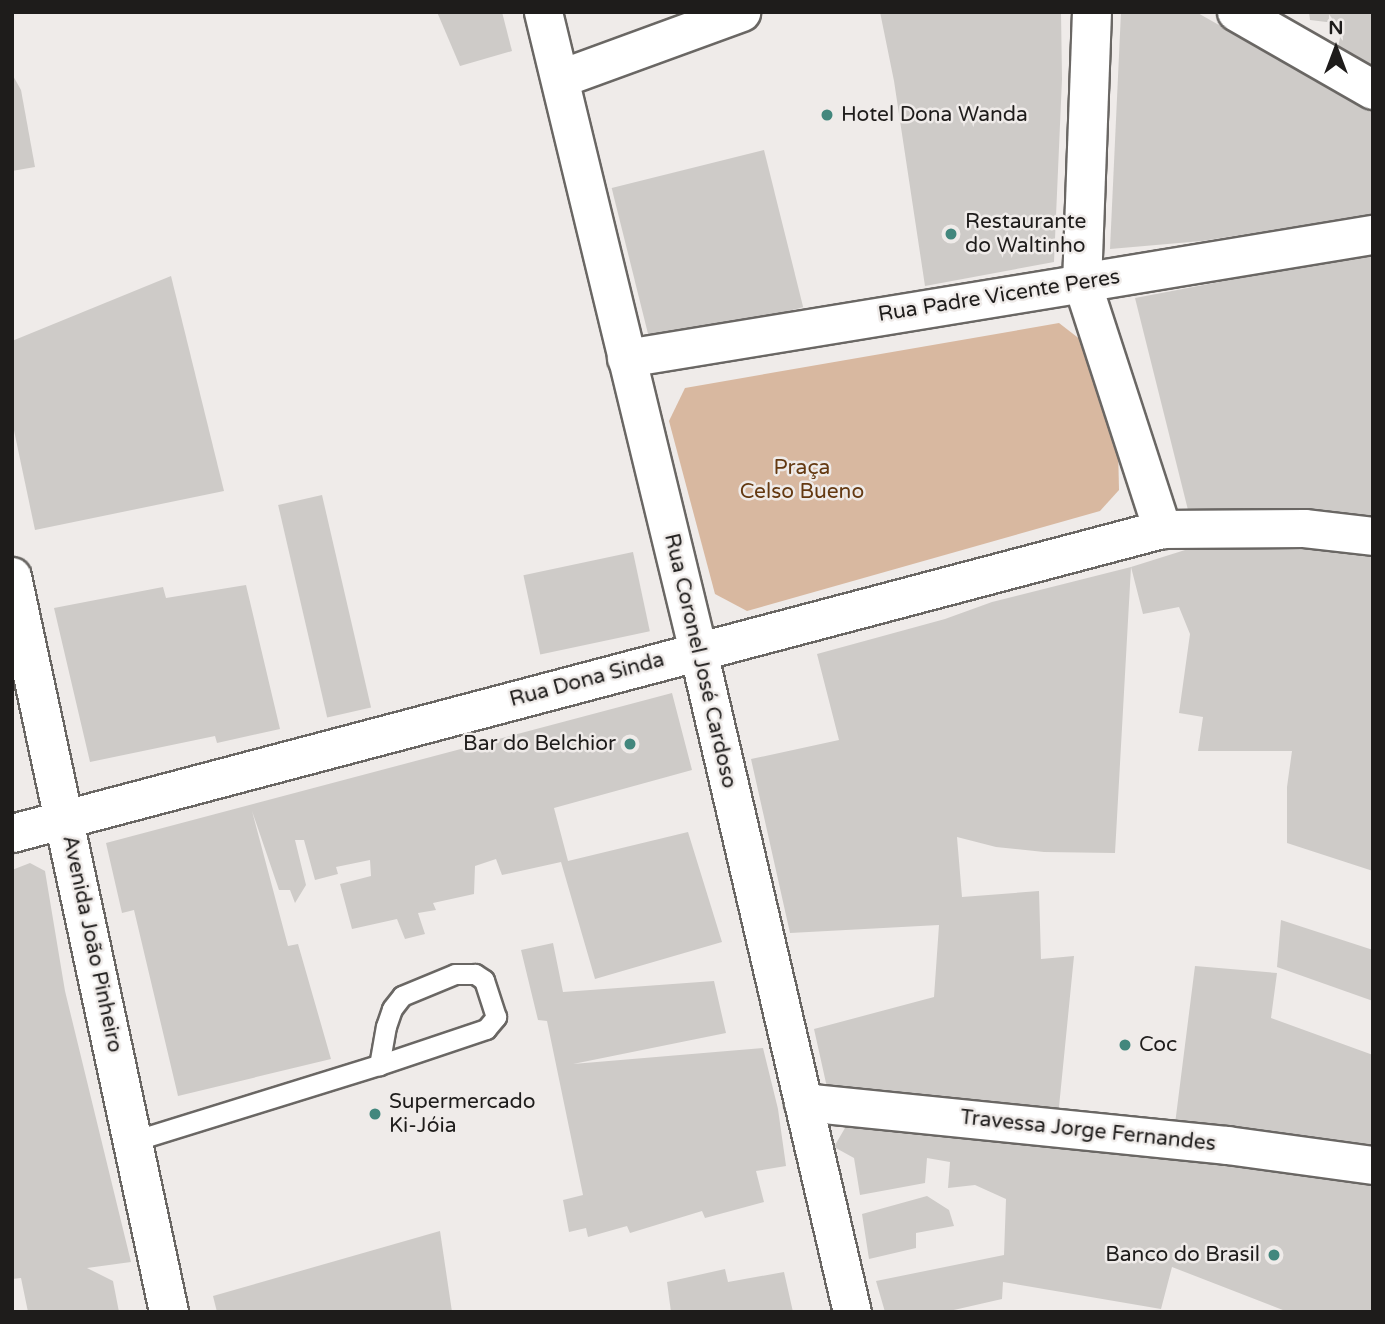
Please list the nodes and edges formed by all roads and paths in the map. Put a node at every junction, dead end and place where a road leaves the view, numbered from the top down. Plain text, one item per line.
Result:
1 (543, 12) edge
2 (741, 12) edge
3 (1093, 12) edge
4 (1237, 12) edge
5 (561, 78) junction
6 (1373, 90) edge
7 (1373, 235) edge
8 (1082, 283) junction
9 (626, 358) junction
10 (1162, 529) junction
11 (1373, 536) edge
12 (12, 577) edge
13 (698, 651) junction
14 (65, 817) junction
15 (12, 833) edge
16 (379, 1065) junction
17 (803, 1101) junction
18 (133, 1141) junction
19 (1373, 1166) edge
20 (169, 1312) edge
21 (852, 1312) edge

1 - 5 street, Rua Coronel José Cardoso
2 - 5 street
3 - 8 street
4 - 6 street
5 - 9 street, Rua Coronel José Cardoso
7 - 8 street, Rua Padre Vicente Peres
8 - 9 street, Rua Padre Vicente Peres
8 - 10 street
9 - 13 street, Rua Coronel José Cardoso
10 - 11 street, Rua Dona Sinda
10 - 13 street, Rua Dona Sinda
12 - 14 street, Avenida João Pinheiro
13 - 14 street, Rua Dona Sinda
13 - 17 street, Rua Coronel José Cardoso
14 - 15 street, Rua Dona Sinda
14 - 18 street, Avenida João Pinheiro
16 - 16 lane
16 - 18 lane
17 - 19 street, Travessa Jorge Fernandes
17 - 21 street, Rua Coronel José Cardoso
18 - 20 street, Avenida João Pinheiro

